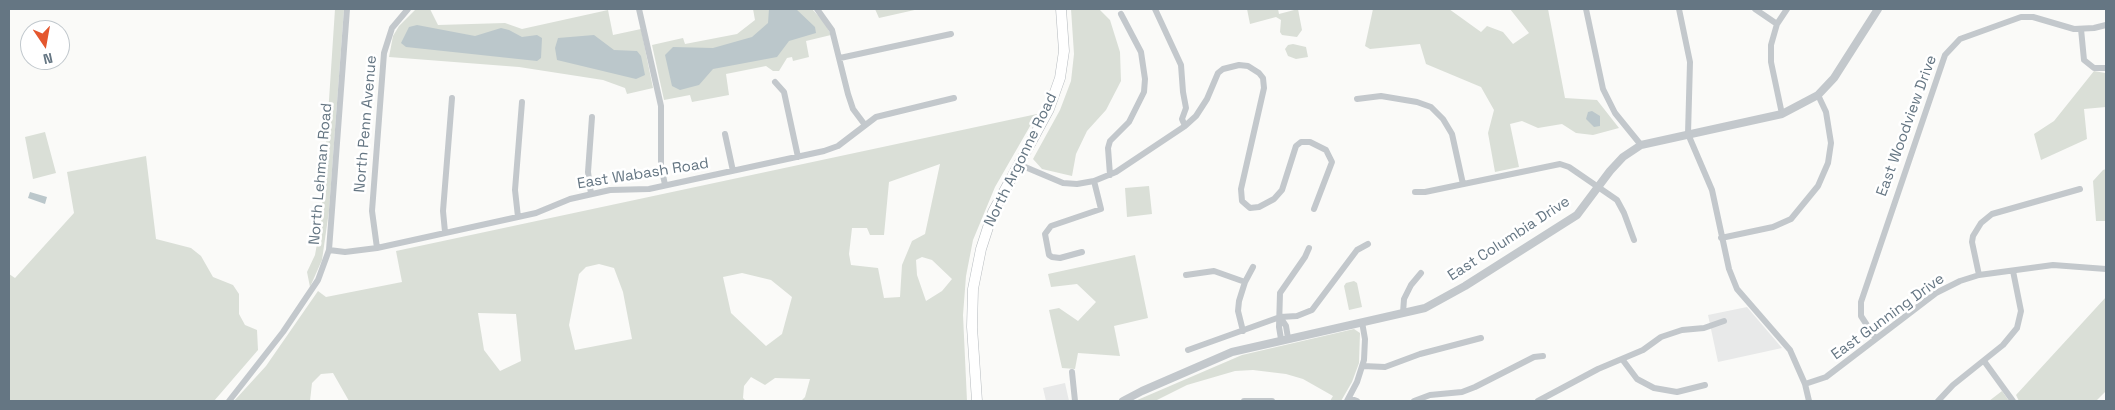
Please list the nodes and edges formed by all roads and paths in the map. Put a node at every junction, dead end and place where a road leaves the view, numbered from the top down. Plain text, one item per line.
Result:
1 (347, 9) edge
2 (407, 9) edge
3 (639, 9) edge
4 (817, 9) edge
5 (1061, 9) edge
6 (1156, 9) edge
7 (1586, 9) edge
8 (1679, 9) edge
9 (1755, 9) edge
10 (1787, 9) edge
11 (1878, 9) edge
12 (1121, 14) dead end
13 (1777, 24) junction
14 (2106, 25) edge
15 (2081, 29) junction
16 (952, 34) dead end
17 (840, 58) junction
18 (2106, 68) edge
19 (775, 82) dead end
20 (1818, 95) junction
21 (452, 98) dead end
22 (954, 98) dead end
23 (1357, 99) dead end
24 (522, 102) dead end
25 (1782, 114) junction
26 (592, 117) dead end
27 (865, 125) junction
28 (1185, 126) junction
29 (725, 134) dead end
30 (1688, 134) junction
31 (1641, 145) junction
32 (798, 157) junction
33 (1018, 164) junction
34 (733, 171) junction
35 (1110, 175) junction
36 (1094, 181) junction
37 (1463, 184) junction
38 (665, 185) junction
39 (1598, 187) junction
40 (2080, 189) dead end
41 (1415, 192) dead end
42 (591, 194) junction
43 (1314, 209) dead end
44 (518, 217) junction
45 (445, 232) junction
46 (1721, 238) junction
47 (1634, 240) dead end
48 (1368, 244) dead end
49 (377, 248) junction
50 (1308, 248) dead end
51 (329, 250) junction
52 (1082, 252) dead end
53 (1254, 267) dead end
54 (2105, 269) edge
55 (2012, 271) junction
56 (1420, 273) dead end
57 (1186, 275) dead end
58 (1978, 276) junction
59 (2106, 276) edge
60 (1245, 282) junction
61 (1402, 313) junction
62 (1280, 317) junction
63 (1724, 321) dead end
64 (1362, 322) junction
65 (1243, 331) junction
66 (1481, 338) dead end
67 (1285, 339) junction
68 (1876, 339) junction
69 (1188, 350) dead end
70 (1543, 356) dead end
71 (1622, 359) junction
72 (1984, 361) junction
73 (1363, 366) junction
74 (1072, 372) dead end
75 (1805, 384) junction
76 (1705, 385) dead end
77 (1348, 399) edge
78 (229, 401) edge
79 (977, 401) edge
80 (1075, 401) edge
81 (1123, 401) edge
82 (1244, 401) edge
83 (1272, 401) edge
84 (1357, 401) edge
85 (1414, 401) edge
86 (1538, 401) edge
87 (1809, 401) edge
88 (1938, 401) edge
89 (2013, 401) edge

1 - 51 street, North Lehman Road
2 - 49 street, North Penn Avenue
3 - 38 street
4 - 17 street
5 - 33 main road, North Argonne Road
6 - 28 street
7 - 31 street
8 - 30 street
9 - 13 street
10 - 13 street
11 - 20 street, East Columbia Drive
12 - 35 street
13 - 25 street
14 - 15 street, East Woodview Drive
15 - 18 street
15 - 68 street, East Woodview Drive
16 - 17 street
17 - 27 street
19 - 32 street
20 - 25 street, East Columbia Drive
20 - 46 street
21 - 45 street
22 - 27 street, East Wabash Road
23 - 37 street
24 - 44 street
25 - 30 street, East Columbia Drive
26 - 42 street
27 - 32 street, East Wabash Road
28 - 35 street
28 - 43 street
29 - 34 street
30 - 31 street, East Columbia Drive
30 - 46 street
31 - 39 street, East Columbia Drive
32 - 34 street, East Wabash Road
33 - 36 street
33 - 79 main road, North Argonne Road
34 - 38 street, East Wabash Road
35 - 36 street
36 - 52 street
37 - 39 street
37 - 41 street
38 - 42 street, East Wabash Road
39 - 47 street
39 - 61 street, East Columbia Drive
40 - 58 street
42 - 44 street, East Wabash Road
44 - 45 street, East Wabash Road
45 - 49 street, East Wabash Road
46 - 75 street
48 - 62 street
49 - 51 street, East Wabash Road
50 - 62 street
51 - 78 street, North Lehman Road
53 - 60 street
54 - 55 street, East Gunning Drive
54 - 59 street
55 - 58 street, East Gunning Drive
55 - 72 street
56 - 61 street
57 - 60 street
58 - 68 street, East Gunning Drive
60 - 65 street
61 - 64 street, East Columbia Drive
62 - 65 street
62 - 67 street
63 - 71 street
64 - 67 street, East Columbia Drive
64 - 73 street
65 - 69 street
66 - 73 street
67 - 81 street, East Columbia Drive
68 - 75 street, East Gunning Drive
70 - 85 street
71 - 76 street
71 - 86 street
72 - 88 street
72 - 89 street
73 - 77 street
74 - 80 street
75 - 87 street
77 - 84 street
82 - 83 street

